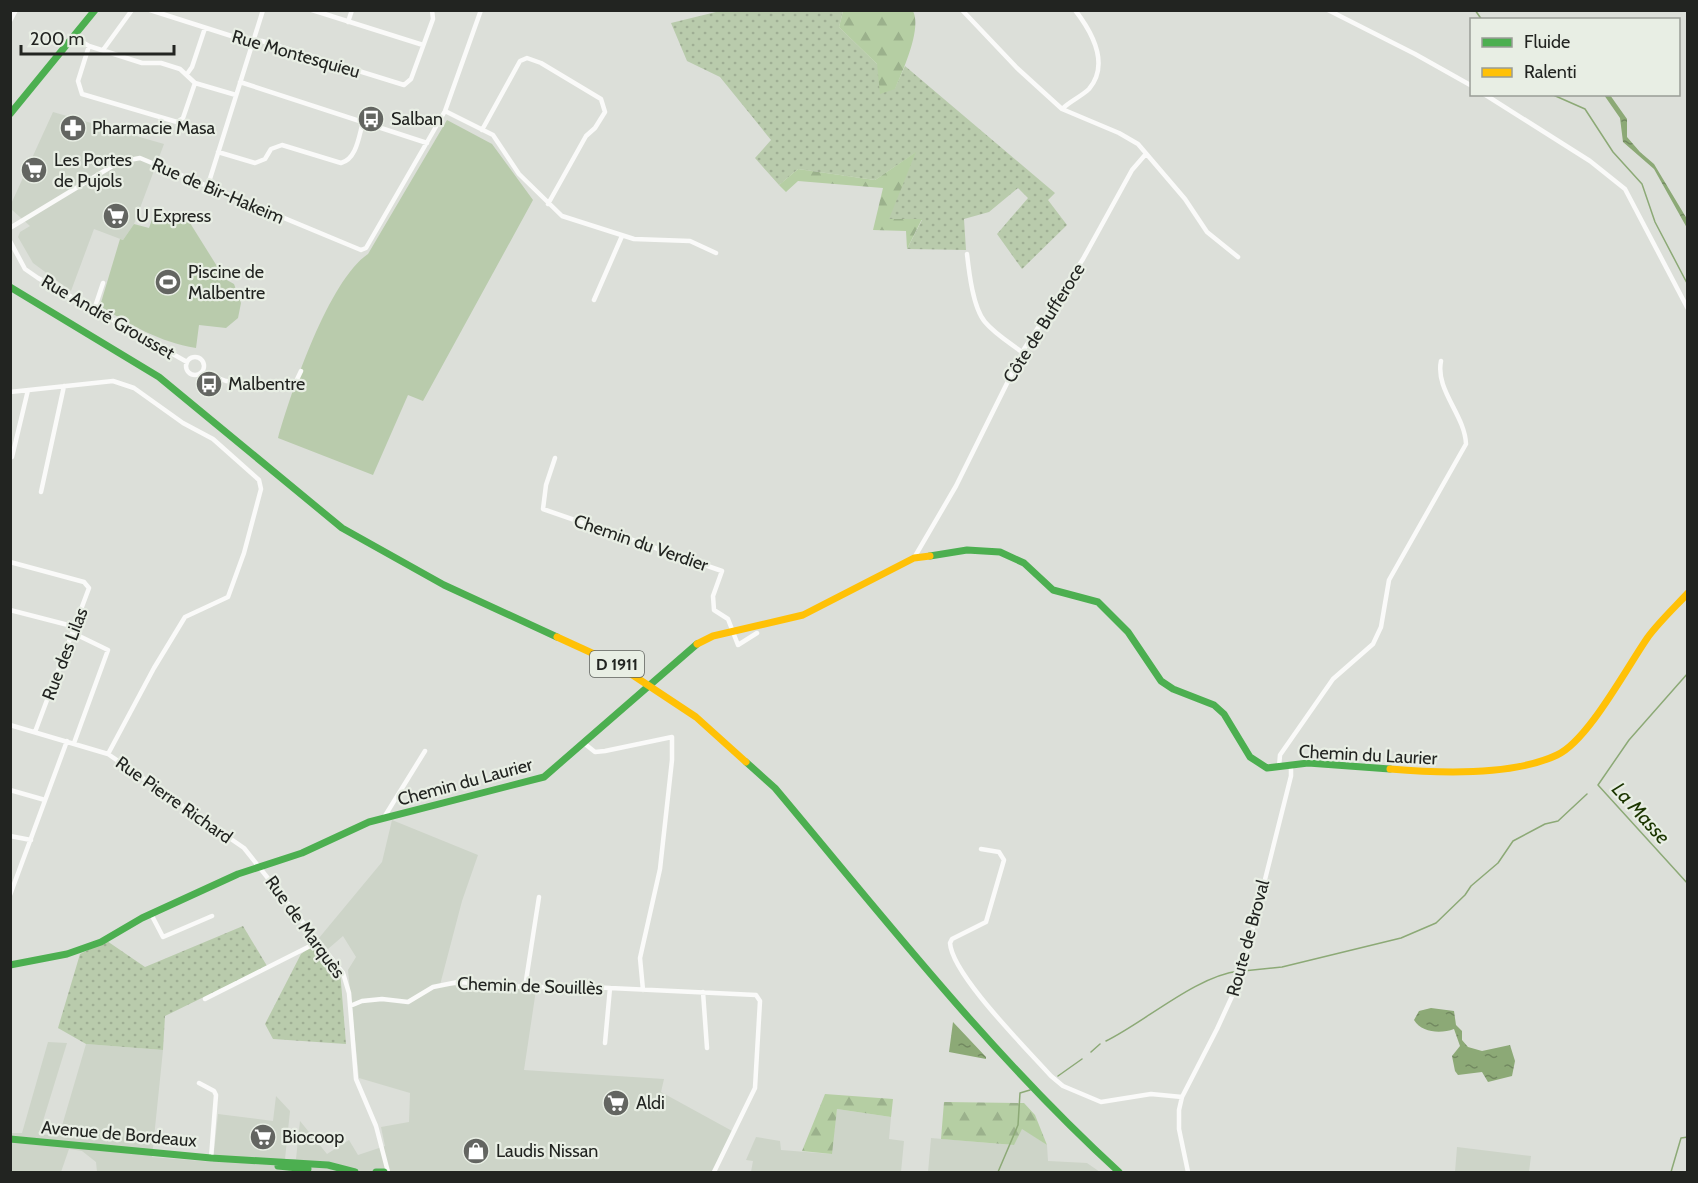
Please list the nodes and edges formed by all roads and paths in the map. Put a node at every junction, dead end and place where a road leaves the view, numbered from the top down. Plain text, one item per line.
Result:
1 (16, 10) edge
2 (132, 10) edge
3 (150, 10) edge
4 (263, 10) edge
5 (312, 10) edge
6 (352, 10) edge
7 (432, 10) edge
8 (481, 10) edge
9 (962, 10) edge
10 (1075, 10) edge
11 (1328, 10) edge
12 (95, 11) edge
13 (10, 21) edge
14 (348, 22) junction
15 (205, 28) junction
16 (74, 37) junction
17 (254, 40) junction
18 (423, 45) junction
19 (89, 46) junction
20 (103, 50) junction
21 (187, 74) junction
22 (240, 82) junction
23 (195, 83) junction
24 (1470, 85) edge
25 (236, 95) junction
26 (1487, 96) edge
27 (1062, 109) junction
28 (445, 111) junction
29 (10, 114) edge
30 (363, 122) junction
31 (482, 130) junction
32 (426, 143) junction
33 (218, 152) junction
34 (1145, 155) junction
35 (208, 185) junction
36 (548, 204) junction
37 (10, 228) edge
38 (622, 236) junction
39 (10, 241) edge
40 (716, 253) dead end
41 (967, 254) dead end
42 (1238, 257) dead end
43 (103, 282) dead end
44 (10, 287) edge
45 (594, 300) dead end
46 (1688, 309) edge
47 (94, 310) junction
48 (1022, 352) junction
49 (1442, 361) dead end
50 (187, 363) junction
51 (301, 371) dead end
52 (202, 372) junction
53 (64, 387) junction
54 (28, 390) junction
55 (10, 392) edge
56 (12, 457) edge
57 (555, 458) dead end
58 (41, 492) dead end
59 (914, 558) junction
60 (10, 562) edge
61 (1688, 593) edge
62 (10, 610) edge
63 (75, 627) junction
64 (732, 631) junction
65 (73, 633) junction
66 (757, 633) dead end
67 (10, 724) edge
68 (35, 732) junction
69 (67, 741) junction
70 (74, 743) junction
71 (585, 744) junction
72 (425, 751) dead end
73 (108, 754) junction
74 (1291, 766) junction
75 (1279, 767) junction
76 (10, 790) edge
77 (45, 800) junction
78 (383, 819) junction
79 (10, 836) edge
80 (30, 840) junction
81 (981, 849) dead end
82 (261, 868) junction
83 (13, 883) edge
84 (10, 895) edge
85 (539, 897) dead end
86 (151, 914) junction
87 (212, 916) dead end
88 (318, 942) junction
89 (10, 965) edge
90 (525, 987) junction
91 (610, 988) junction
92 (643, 990) junction
93 (703, 992) junction
94 (205, 999) dead end
95 (350, 1006) junction
96 (606, 1042) dead end
97 (707, 1048) dead end
98 (199, 1083) dead end
99 (1182, 1097) junction
100 (10, 1139) edge
101 (211, 1158) junction
102 (225, 1159) junction
103 (384, 1161) junction
104 (310, 1164) junction
105 (281, 1167) junction
106 (377, 1172) edge
107 (342, 1173) edge
108 (355, 1173) edge
109 (386, 1173) edge
110 (714, 1173) edge
111 (1119, 1173) edge
112 (1188, 1173) edge

1 - 13 street
2 - 20 street
3 - 15 street, Rue Montesquieu
4 - 17 street
5 - 14 street
6 - 14 street
7 - 18 street
8 - 28 street
9 - 27 street
10 - 27 street
11 - 24 street
12 - 16 main road
14 - 18 street
15 - 17 street, Rue Montesquieu
15 - 21 street
16 - 19 street
16 - 29 main road
17 - 18 street, Rue Montesquieu
17 - 22 street
19 - 20 street
19 - 23 street
20 - 21 street
21 - 23 street
22 - 25 street
22 - 30 street
23 - 25 street
25 - 33 street
26 - 46 street
27 - 34 street
28 - 31 street
28 - 32 street
30 - 32 street
30 - 33 street
31 - 36 street
31 - 36 street
32 - 35 street, Rue de Bir-Hakeim
33 - 35 street
34 - 42 street
34 - 48 street, Côte de Bufferoce
35 - 37 street, Rue de Bir-Hakeim
36 - 38 street
38 - 40 street
38 - 45 street
39 - 47 street, Rue André Grousset
41 - 48 street
43 - 47 street
44 - 111 main road, D 1911
47 - 50 street, Rue André Grousset
48 - 59 street, Côte de Bufferoce
49 - 75 street
50 - 52 street
50 - 52 street
51 - 52 street
53 - 54 street
53 - 58 street
53 - 73 street
54 - 55 street
54 - 56 street
57 - 64 street, Chemin du Verdier
59 - 64 main road, Chemin du Laurier
59 - 75 main road, Chemin du Laurier
60 - 63 street, Rue des Lilas
61 - 74 main road, Chemin du Laurier
62 - 63 street
63 - 65 street, Rue des Lilas
64 - 66 street
64 - 71 main road, Chemin du Laurier
65 - 68 street, Rue des Lilas
65 - 70 street
67 - 68 street, Rue Pierre Richard
68 - 69 street, Rue Pierre Richard
69 - 70 street, Rue Pierre Richard
69 - 77 street
70 - 73 street, Rue Pierre Richard
71 - 78 main road, Chemin du Laurier
71 - 92 street
72 - 78 street
73 - 82 street, Rue Pierre Richard
74 - 75 main road, Chemin du Laurier
74 - 99 street, Route de Broval
76 - 77 street
77 - 80 street
78 - 82 main road, Chemin du Laurier
79 - 80 street
80 - 83 street
81 - 99 street
82 - 86 main road, Chemin du Laurier
82 - 88 street, Rue de Marquès
83 - 84 street
85 - 90 street
86 - 87 street
86 - 89 main road, Chemin du Laurier
88 - 94 street
88 - 95 street, Rue de Marquès
90 - 91 street, Chemin de Souillès
90 - 95 street, Chemin de Souillès
91 - 92 street, Chemin de Souillès
91 - 96 street
92 - 93 street, Chemin de Souillès
93 - 97 street
93 - 110 street, Chemin de Souillès
95 - 103 street, Rue de Marquès
98 - 101 street
99 - 112 street, Route de Broval
100 - 101 main road, Avenue de Bordeaux
101 - 102 main road, Avenue de Bordeaux
102 - 104 main road, Avenue de Bordeaux
102 - 105 main road, Avenue de Bordeaux
103 - 106 street
103 - 109 street, Rue de Marquès
104 - 105 main road
104 - 108 main road, Avenue de Bordeaux
105 - 107 main road, Avenue de Bordeaux
106 - 109 main road

